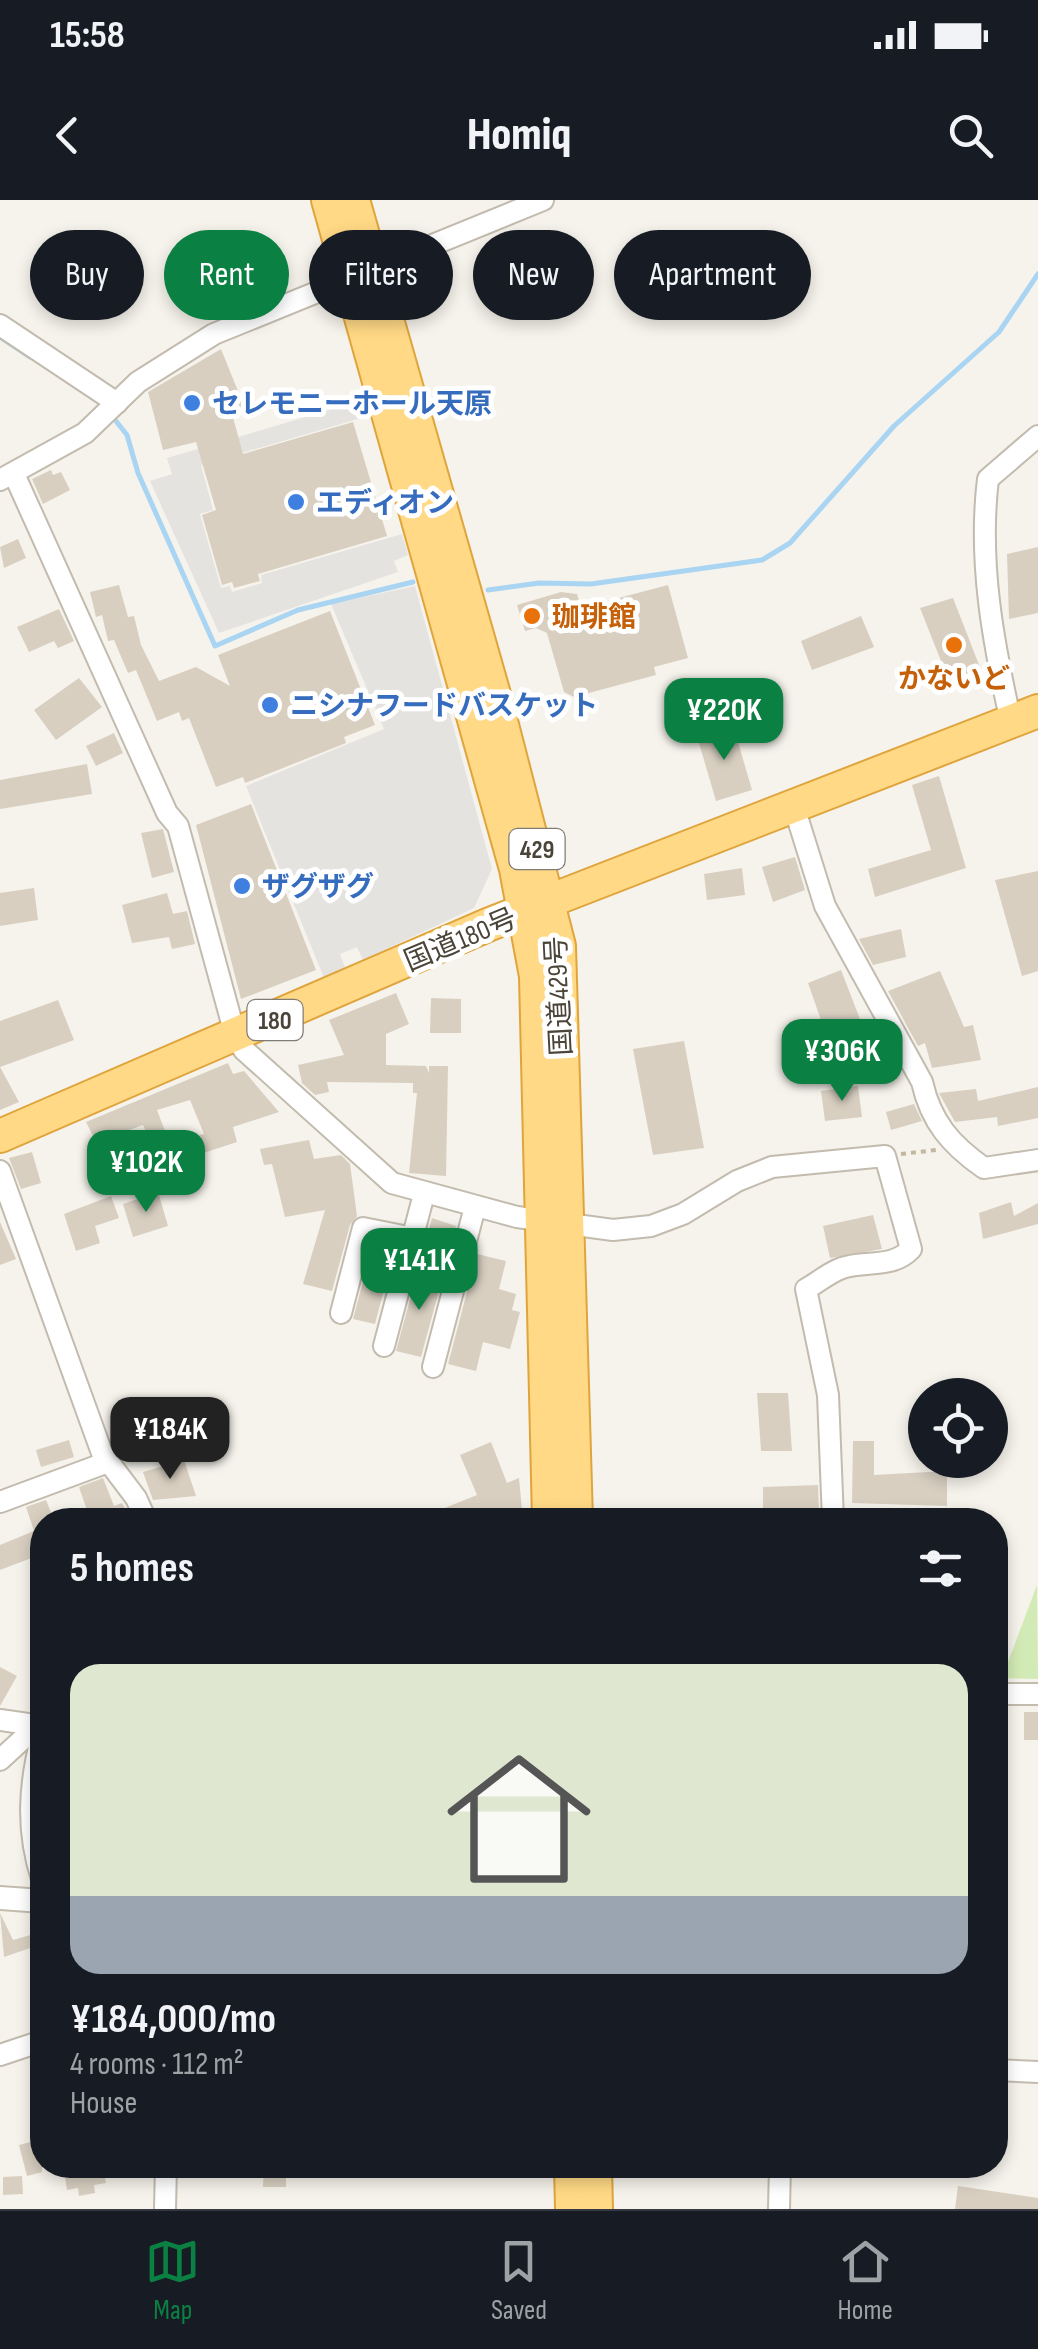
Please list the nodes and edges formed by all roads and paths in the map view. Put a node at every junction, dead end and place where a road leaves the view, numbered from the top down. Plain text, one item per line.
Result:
1 (328, 200) edge
2 (354, 200) edge
3 (544, 200) edge
4 (342, 230) edge
5 (357, 230) edge
6 (453, 236) edge
7 (309, 298) edge
8 (375, 320) edge
9 (0, 325) edge
10 (111, 408) junction
11 (1038, 436) edge
12 (7, 477) edge
13 (1024, 717) edge
14 (794, 807) junction
15 (536, 907) junction
16 (236, 1038) junction
17 (0, 1136) edge
18 (956, 1148) junction
19 (885, 1156) junction
20 (1038, 1160) edge
21 (0, 1170) edge
22 (424, 1194) junction
23 (475, 1208) junction
24 (553, 1223) junction
25 (413, 1238) junction
26 (341, 1312) dead end
27 (384, 1346) dead end
28 (433, 1367) dead end
29 (108, 1462) junction
30 (0, 1502) edge
31 (141, 1508) edge
32 (549, 1508) edge
33 (575, 1508) edge
34 (833, 1508) edge
35 (1008, 1694) edge
36 (1038, 1694) edge
37 (0, 1720) edge
38 (30, 1727) edge
39 (30, 1737) edge
40 (0, 1760) edge
41 (0, 1898) edge
42 (30, 1900) edge
43 (30, 2045) edge
44 (0, 2056) edge
45 (1008, 2071) edge
46 (1038, 2072) edge
47 (164, 2178) edge
48 (571, 2178) edge
49 (595, 2178) edge
50 (779, 2178) edge
51 (160, 2208) edge
52 (572, 2209) edge
53 (596, 2209) edge
54 (778, 2209) edge

1 - 4 highway, 国道429号 / 429
2 - 5 highway, 国道429号 / 429
3 - 6 street
7 - 10 street
8 - 15 highway, 国道429号 / 429
9 - 10 street
10 - 12 street
11 - 13 street
12 - 16 street
13 - 14 highway, 国道180号 / 180
14 - 15 highway, 国道180号 / 180
14 - 18 street
15 - 16 highway, 国道180号 / 180
15 - 24 highway, 国道429号 / 429
16 - 17 highway, 国道180号 / 180
16 - 22 street
18 - 19 path
18 - 20 street
19 - 24 street
19 - 34 street
21 - 29 street
22 - 23 street
22 - 25 street
23 - 24 street
23 - 28 street
24 - 32 highway, 国道429号 / 429
24 - 33 highway, 国道429号 / 429
25 - 26 street
25 - 27 street
29 - 30 street
29 - 31 street
35 - 36 street
37 - 38 street
39 - 40 street
41 - 42 street
43 - 44 street
45 - 46 street
47 - 51 street
48 - 52 highway
49 - 53 highway
50 - 54 street

